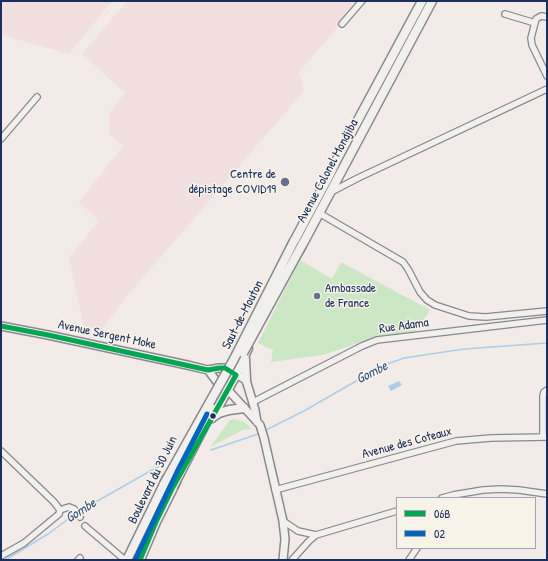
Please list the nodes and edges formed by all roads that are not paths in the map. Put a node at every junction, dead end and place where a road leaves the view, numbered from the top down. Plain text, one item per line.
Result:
1 (362, 1) edge
2 (422, 1) edge
3 (432, 1) edge
4 (506, 14) dead end
5 (547, 18) edge
6 (535, 23) junction
7 (342, 24) dead end
8 (547, 76) edge
9 (547, 89) edge
10 (37, 97) dead end
11 (1, 139) edge
12 (323, 188) junction
13 (330, 192) junction
14 (319, 213) junction
15 (298, 243) junction
16 (547, 311) edge
17 (547, 320) edge
18 (1, 326) edge
19 (245, 354) junction
20 (231, 357) junction
21 (242, 362) junction
22 (225, 368) junction
23 (208, 370) junction
24 (236, 375) junction
25 (246, 380) junction
26 (217, 382) junction
27 (228, 390) junction
28 (547, 390) edge
29 (210, 394) junction
30 (222, 401) junction
31 (253, 402) junction
32 (244, 408) junction
33 (212, 418) junction
34 (258, 424) junction
35 (545, 437) edge
36 (2, 453) edge
37 (164, 484) junction
38 (173, 487) junction
39 (275, 490) junction
40 (547, 494) edge
41 (452, 496) edge
42 (60, 510) junction
43 (396, 511) edge
44 (80, 517) dead end
45 (283, 521) junction
46 (85, 526) dead end
47 (316, 535) junction
48 (416, 549) edge
49 (1, 556) edge
50 (126, 560) edge
51 (140, 560) edge
52 (283, 560) edge
53 (292, 560) edge
54 (410, 560) edge

1 - 7 street
2 - 12 main road, Avenue Colonel Mondjiba
3 - 13 main road, Avenue Colonel Mondjiba
4 - 6 street
5 - 6 street
6 - 8 street
9 - 13 street
10 - 11 street
12 - 13 main road
12 - 15 main road, Avenue Colonel Mondjiba
13 - 14 main road, Avenue Colonel Mondjiba
14 - 15 main road, Avenue Colonel Mondjiba
14 - 16 street
15 - 19 main road, Avenue Colonel Mondjiba
15 - 20 main road, Avenue Colonel Mondjiba
15 - 37 main road, Saut-de-Mouton, bridge
15 - 38 main road, Saut-de-Mouton, bridge
17 - 31 street, Rue Adama
18 - 23 main road, Avenue Sergent Moke
19 - 21 main road, Avenue Colonel Mondjiba
19 - 25 main road
20 - 21 main road
20 - 22 main road, Avenue Colonel Mondjiba
21 - 24 main road, Avenue Colonel Mondjiba
22 - 23 main road
22 - 24 main road
22 - 26 main road, Boulevard du 30 Juin
23 - 26 main road
24 - 25 main road
24 - 27 main road, Avenue Colonel Mondjiba
25 - 31 main road
26 - 27 main road
26 - 29 main road, Boulevard du 30 Juin
27 - 30 main road, Boulevard du 30 Juin
27 - 32 main road
28 - 35 street
29 - 30 main road
29 - 37 main road, Boulevard du 30 Juin
30 - 33 main road, Boulevard du 30 Juin
31 - 34 main road
32 - 33 main road
32 - 34 main road
33 - 38 main road, Boulevard du 30 Juin
34 - 39 main road
35 - 39 street, Avenue des Coteaux
36 - 42 street
37 - 50 main road, Boulevard du 30 Juin
38 - 51 main road, Boulevard du 30 Juin
39 - 45 main road
40 - 41 street
42 - 44 street
42 - 49 street
43 - 47 street
45 - 47 street
45 - 52 main road
46 - 50 street
47 - 53 street
48 - 54 street

